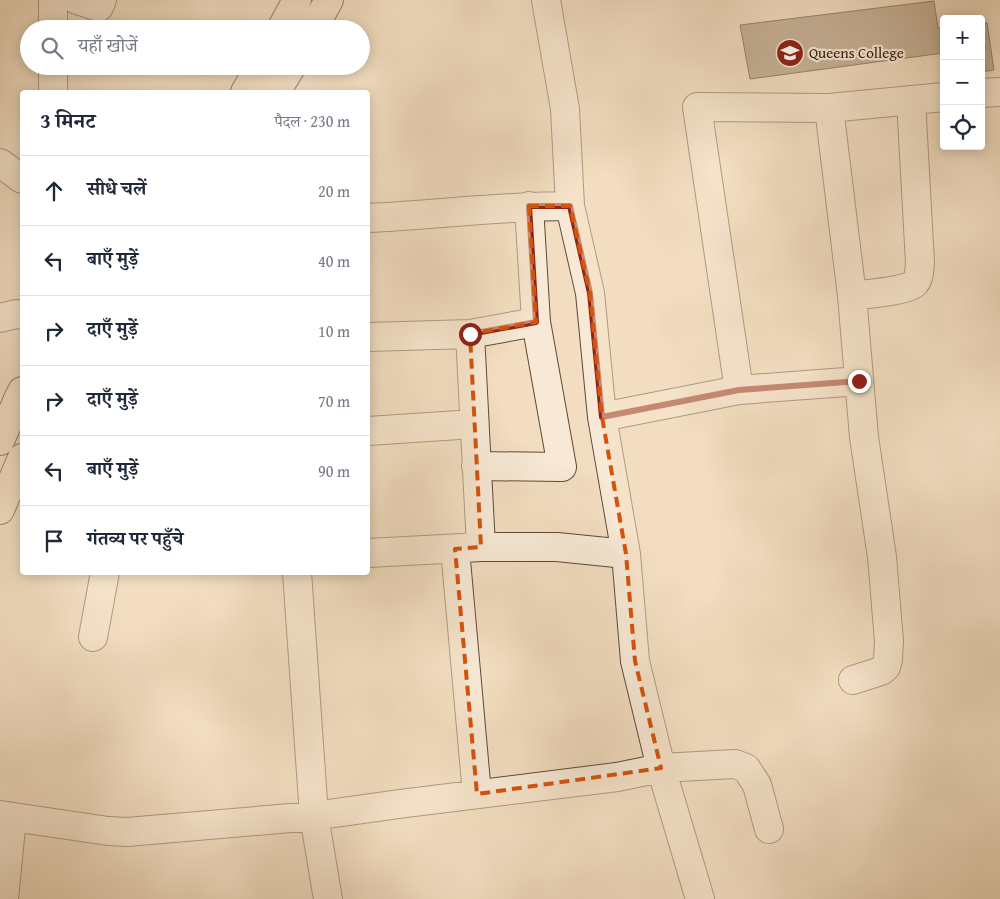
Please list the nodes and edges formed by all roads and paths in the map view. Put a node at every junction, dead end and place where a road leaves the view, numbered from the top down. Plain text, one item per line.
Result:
1 (53, 0) edge
2 (77, 0) edge
3 (102, 0) edge
4 (297, 0) edge
5 (329, 0) edge
6 (546, 0) edge
7 (53, 20) edge
8 (286, 20) edge
9 (318, 20) edge
10 (53, 75) edge
11 (255, 75) edge
12 (286, 75) edge
13 (54, 90) edge
14 (246, 90) edge
15 (277, 90) edge
16 (1000, 92) edge
17 (985, 94) edge
18 (940, 97) edge
19 (911, 100) junction
20 (829, 108) junction
21 (0, 164) edge
22 (20, 178) edge
23 (529, 206) junction
24 (570, 206) junction
25 (370, 218) edge
26 (852, 296) junction
27 (20, 315) edge
28 (0, 318) edge
29 (536, 322) junction
30 (470, 334) junction
31 (370, 337) edge
32 (859, 381) junction
33 (739, 390) junction
34 (20, 395) edge
35 (602, 417) junction
36 (474, 424) junction
37 (370, 431) edge
38 (0, 441) edge
39 (20, 463) edge
40 (476, 466) junction
41 (0, 510) edge
42 (468, 548) junction
43 (370, 554) edge
44 (626, 554) junction
45 (104, 575) edge
46 (297, 575) edge
47 (93, 637) dead end
48 (853, 680) dead end
49 (661, 768) junction
50 (477, 794) junction
51 (6, 816) edge
52 (314, 816) junction
53 (770, 829) dead end
54 (4, 899) edge
55 (328, 899) edge
56 (700, 899) edge

1 - 7 street
2 - 3 street
4 - 8 main road
5 - 9 main road
6 - 24 street
10 - 13 street
11 - 14 main road
12 - 15 main road
16 - 17 street
18 - 19 street
19 - 20 street
19 - 26 street
20 - 26 street
20 - 33 street
21 - 22 street
23 - 24 street
23 - 25 street
23 - 29 street
24 - 35 street
26 - 32 street
27 - 28 street
29 - 30 street
29 - 40 street
30 - 31 street
30 - 36 street
32 - 33 street
32 - 48 street
33 - 35 street
34 - 38 main road
35 - 44 street
36 - 37 street
36 - 40 street
39 - 41 main road
40 - 42 street
42 - 43 street
42 - 44 street
42 - 50 street
44 - 49 street
45 - 47 street
46 - 52 street
49 - 50 street
49 - 53 street
49 - 56 street
50 - 52 street
51 - 52 street
51 - 54 street
52 - 55 street

